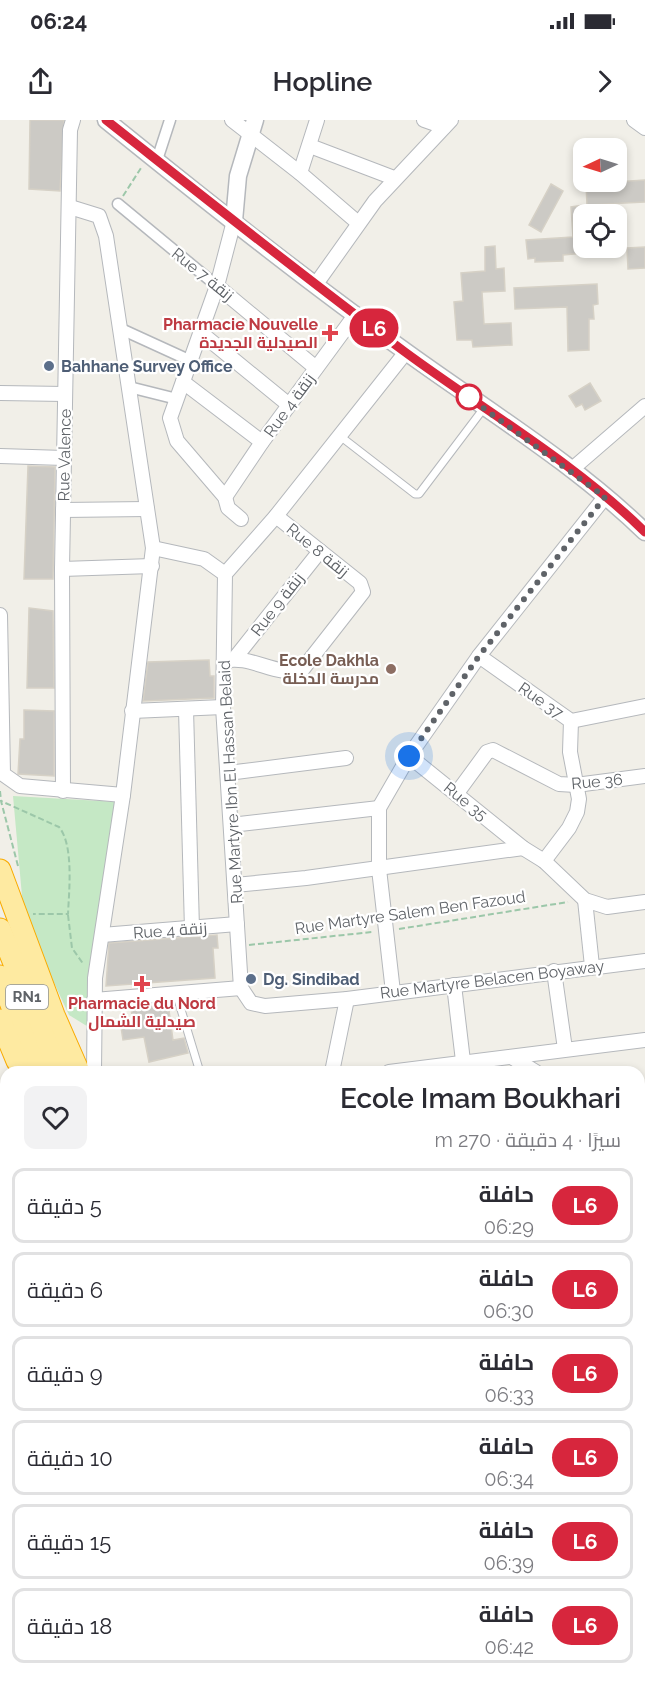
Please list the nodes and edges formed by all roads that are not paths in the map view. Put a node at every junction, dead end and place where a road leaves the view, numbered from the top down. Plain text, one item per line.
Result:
1 (73, 120) edge
2 (106, 120) edge
3 (170, 120) edge
4 (232, 120) edge
5 (264, 120) edge
6 (317, 120) edge
7 (424, 120) edge
8 (634, 120) edge
9 (448, 124) edge
10 (645, 128) edge
11 (255, 132) edge
12 (310, 146) junction
13 (153, 158) junction
14 (300, 173) junction
15 (394, 178) junction
16 (118, 204) road end
17 (70, 207) junction
18 (234, 221) junction
19 (357, 222) junction
20 (316, 284) junction
21 (217, 286) junction
22 (356, 314) junction
23 (121, 329) junction
24 (201, 333) junction
25 (406, 352) junction
26 (191, 361) junction
27 (316, 368) junction
28 (183, 382) junction
29 (129, 387) junction
30 (0, 393) edge
31 (65, 394) junction
32 (177, 399) junction
33 (289, 405) junction
34 (645, 406) edge
35 (484, 408) junction
36 (340, 436) junction
37 (262, 442) junction
38 (0, 456) edge
39 (64, 459) junction
40 (571, 470) junction
41 (225, 497) junction
42 (605, 497) junction
43 (147, 509) junction
44 (63, 510) junction
45 (276, 516) junction
46 (241, 519) dead end
47 (645, 532) edge
48 (153, 548) junction
49 (320, 551) junction
50 (152, 566) junction
51 (63, 570) junction
52 (225, 574) junction
53 (0, 615) edge
54 (479, 656) junction
55 (230, 660) junction
56 (645, 706) edge
57 (224, 707) junction
58 (186, 709) junction
59 (132, 711) junction
60 (571, 721) junction
61 (409, 756) junction
62 (346, 758) dead end
63 (228, 773) junction
64 (645, 776) edge
65 (576, 785) junction
66 (63, 791) junction
67 (457, 793) junction
68 (123, 795) junction
69 (379, 808) junction
70 (231, 825) junction
71 (523, 848) junction
72 (544, 861) junction
73 (379, 868) junction
74 (9, 869) edge
75 (236, 885) junction
76 (585, 900) junction
77 (645, 902) edge
78 (237, 924) junction
79 (192, 929) junction
80 (0, 930) edge
81 (102, 934) junction
82 (645, 961) edge
83 (592, 966) junction
84 (554, 970) junction
85 (0, 976) edge
86 (454, 985) junction
87 (241, 988) junction
88 (393, 992) junction
89 (176, 993) junction
90 (347, 999) junction
91 (94, 1000) junction
92 (0, 1020) edge
93 (645, 1040) edge
94 (565, 1049) junction
95 (513, 1058) junction
96 (463, 1061) junction
97 (19, 1066) edge
98 (45, 1066) edge
99 (45, 1066) edge
100 (77, 1066) edge
101 (94, 1066) edge
102 (198, 1066) edge
103 (333, 1066) edge
104 (429, 1066) edge
105 (495, 1066) edge
106 (526, 1066) edge

1 - 17 street, Rue Valence
2 - 13 street
3 - 13 street
4 - 11 street
5 - 11 street
6 - 12 street
7 - 9 street
8 - 10 street
9 - 15 street
11 - 14 street
11 - 18 street
12 - 14 street
12 - 15 street
13 - 18 street
14 - 19 street
15 - 19 street
16 - 21 street, Rue 7 زنقة
17 - 23 street
17 - 31 street, Rue Valence
18 - 20 street
18 - 21 street
19 - 20 street
20 - 22 street
21 - 24 street
21 - 27 street, Rue 7 زنقة
22 - 25 street
22 - 27 street, Rue 4 زنقة
23 - 26 street
23 - 29 street
24 - 26 street
24 - 33 street
25 - 35 street
25 - 36 street
26 - 28 street
27 - 33 street, Rue 4 زنقة
28 - 32 street
28 - 37 street
29 - 32 street
29 - 43 street
30 - 31 street
31 - 39 street, Rue Valence
32 - 41 street
33 - 37 street, Rue 4 زنقة
34 - 40 street
35 - 36 lane
35 - 40 street
36 - 45 street
37 - 41 street, Rue 4 زنقة
38 - 39 street
39 - 44 street, Rue Valence
40 - 42 street
41 - 46 street
42 - 47 street
42 - 54 street
43 - 44 street
43 - 48 street
44 - 51 street, Rue Valence
45 - 49 street, Rue 8 زنقة
45 - 52 street
48 - 50 street
48 - 52 street
49 - 55 street, Rue 9 زنقة
49 - 55 street, Rue 8 زنقة
50 - 51 street
50 - 59 street
51 - 66 street, Rue Valence
52 - 55 street, Rue Martyre Ibn El Hassan Belaid
53 - 66 street
54 - 60 street, Rue 37
54 - 61 street
55 - 57 street, Rue Martyre Ibn El Hassan Belaid
56 - 60 street, Rue 37
57 - 58 street
57 - 63 street, Rue Martyre Ibn El Hassan Belaid
58 - 59 street
58 - 79 street
59 - 68 street
60 - 65 street
61 - 67 street, Rue 35
61 - 69 street
62 - 63 street
63 - 70 street, Rue Martyre Ibn El Hassan Belaid
64 - 65 street, Rue 36
65 - 67 street, Rue 36
65 - 72 street
66 - 68 street
67 - 71 street, Rue 35
68 - 81 street
69 - 70 street
69 - 73 street
70 - 75 street, Rue Martyre Ibn El Hassan Belaid
71 - 72 street, Rue 35
71 - 73 street
72 - 76 street, Rue 35
73 - 75 street
73 - 88 street
74 - 100 highway
75 - 78 street, Rue Martyre Ibn El Hassan Belaid
76 - 77 street
76 - 83 street
78 - 79 street, Rue 4 زنقة
78 - 87 street, Rue Martyre Ibn El Hassan Belaid
79 - 81 street, Rue 4 زنقة
80 - 98 highway, RN1
81 - 91 street
82 - 83 street, Rue Martyre Belacen Boyaway
83 - 84 street, Rue Martyre Belacen Boyaway
84 - 86 street, Rue Martyre Belacen Boyaway
84 - 94 street
85 - 99 highway, RN1
86 - 88 street, Rue Martyre Belacen Boyaway
86 - 96 street
87 - 89 street
87 - 90 street, Rue Martyre Belacen Boyaway
88 - 90 street, Rue Martyre Belacen Boyaway
89 - 91 street
89 - 102 lane
90 - 103 street
91 - 101 street
92 - 97 highway
93 - 94 street
94 - 95 street
95 - 105 street
95 - 106 street
96 - 104 street
96 - 105 street

